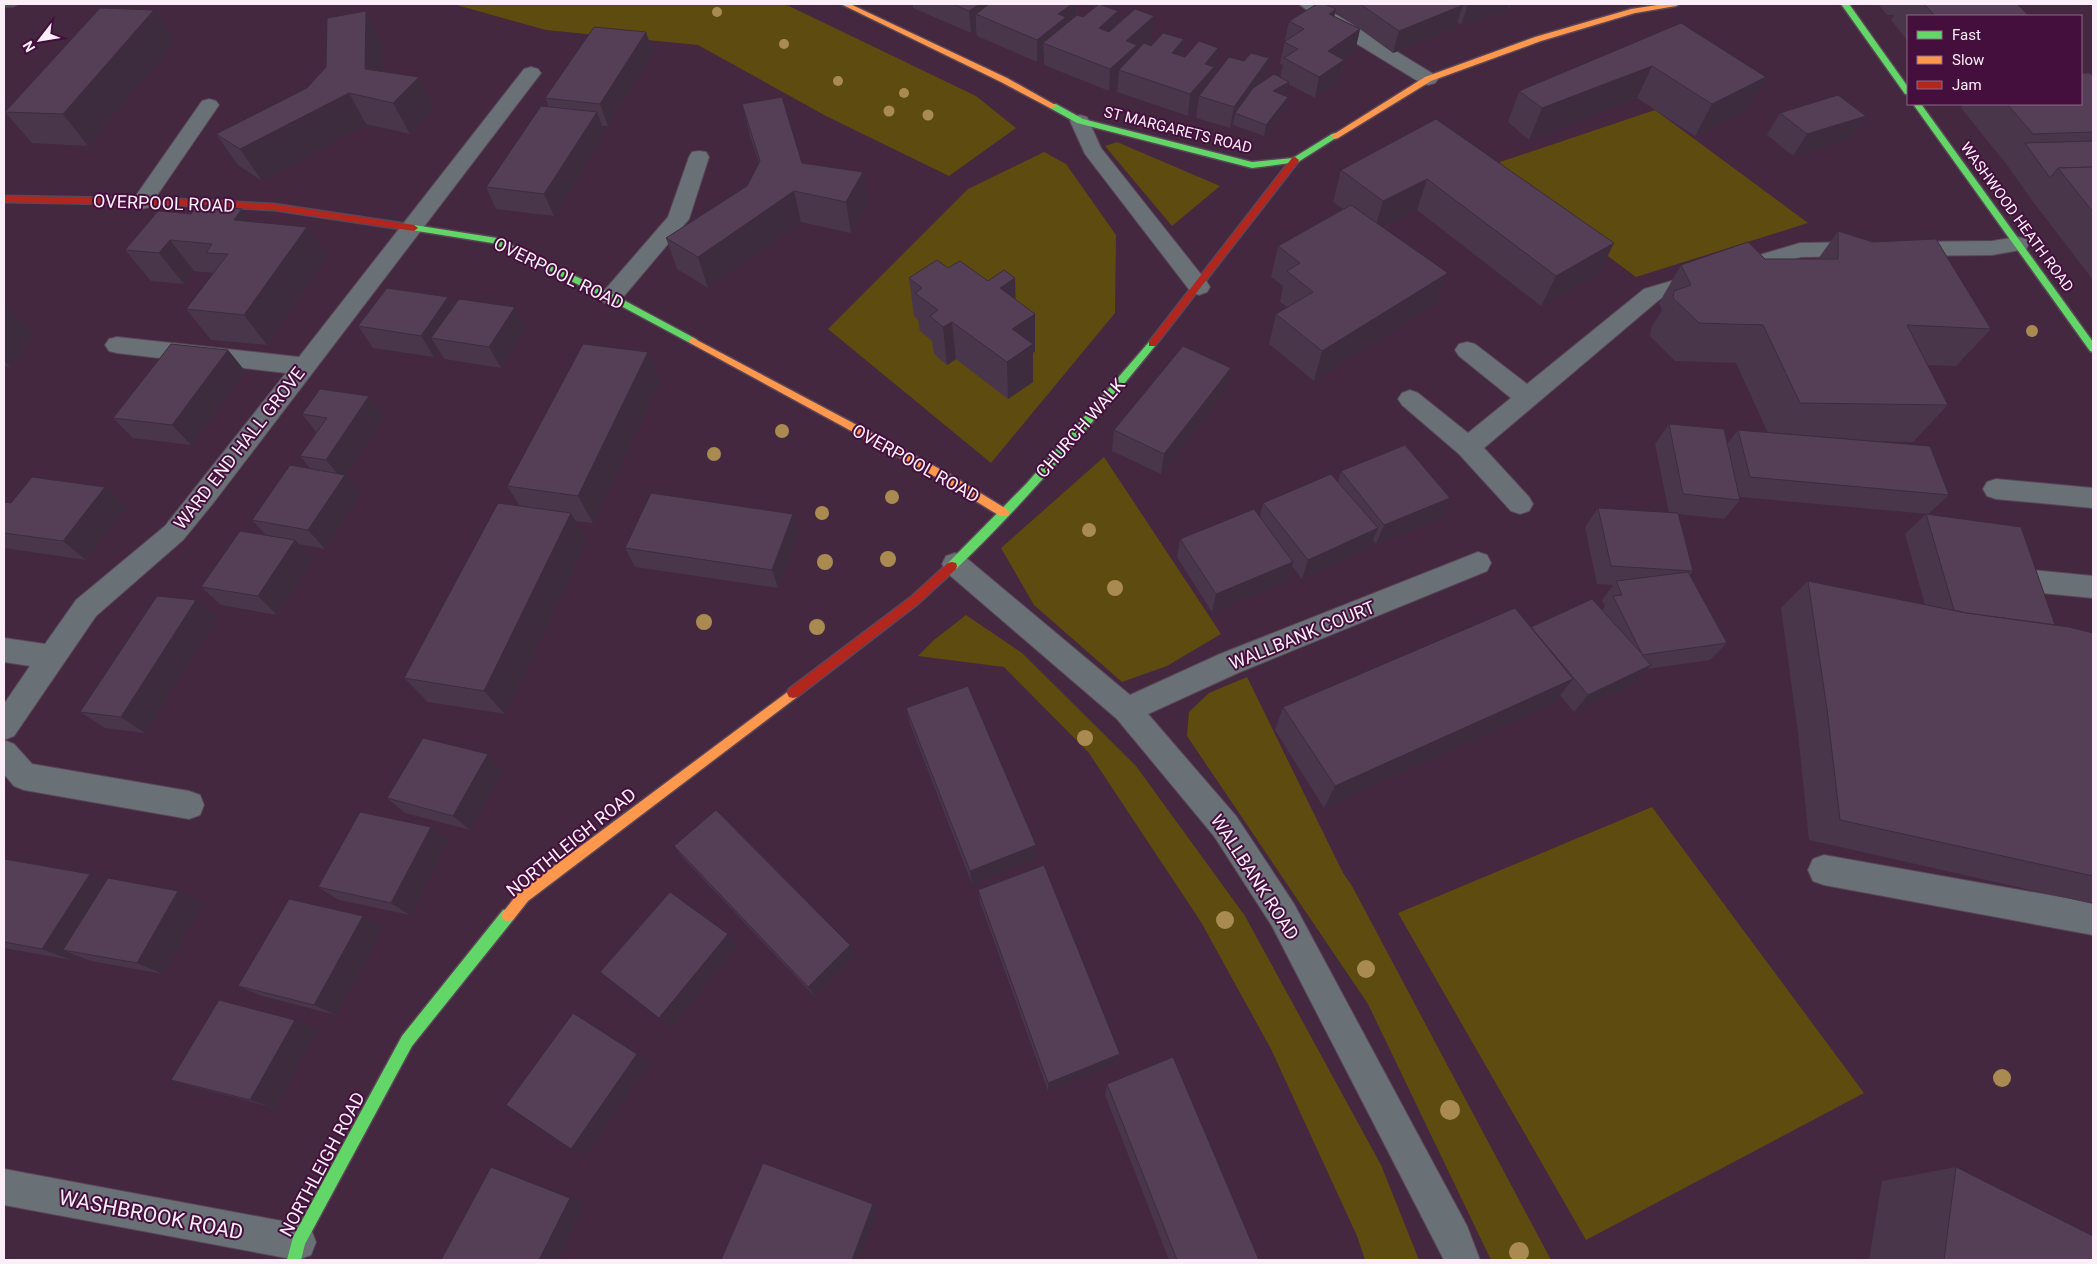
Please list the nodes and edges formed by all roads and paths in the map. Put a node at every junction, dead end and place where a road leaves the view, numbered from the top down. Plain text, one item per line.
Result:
1 (5, 4) edge
2 (12, 4) edge
3 (845, 4) edge
4 (1308, 4) edge
5 (1676, 4) edge
6 (1845, 4) edge
7 (4, 11) edge
8 (531, 73) dead end
9 (1428, 79) junction
10 (1907, 91) edge
11 (209, 105) dead end
12 (1918, 105) edge
13 (1080, 120) junction
14 (700, 158) dead end
15 (1295, 160) junction
16 (4, 199) edge
17 (142, 202) junction
18 (413, 227) junction
19 (2018, 244) junction
20 (1199, 287) junction
21 (611, 297) junction
22 (117, 345) dead end
23 (2093, 349) edge
24 (1467, 350) dead end
25 (304, 366) junction
26 (1527, 397) junction
27 (1410, 399) dead end
28 (1468, 447) junction
29 (1996, 489) dead end
30 (2093, 498) edge
31 (1520, 504) dead end
32 (1004, 512) junction
33 (1478, 563) dead end
34 (955, 564) junction
35 (2022, 580) edge
36 (2093, 587) edge
37 (4, 650) edge
38 (52, 657) junction
39 (1127, 710) junction
40 (4, 727) edge
41 (4, 753) edge
42 (189, 805) dead end
43 (1824, 870) dead end
44 (2093, 919) edge
45 (4, 1187) edge
46 (296, 1251) edge
47 (1462, 1260) edge

1 - 2 street
1 - 7 street
3 - 13 street, ST MARGARETS ROAD
4 - 9 street
5 - 9 street, ST MARGARETS ROAD
6 - 10 street
8 - 18 street, WARD END HALL GROVE
9 - 15 street, ST MARGARETS ROAD
11 - 17 street
12 - 19 street, WASHWOOD HEATH ROAD
13 - 15 street, ST MARGARETS ROAD
13 - 20 street
14 - 21 street
15 - 20 street, CHURCH WALK
16 - 17 street, OVERPOOL ROAD
17 - 18 street, OVERPOOL ROAD
18 - 21 street, OVERPOOL ROAD
18 - 25 street, WARD END HALL GROVE
19 - 23 street, WASHWOOD HEATH ROAD
19 - 26 street
20 - 32 street, CHURCH WALK
21 - 32 street, OVERPOOL ROAD
22 - 25 street
24 - 26 street
25 - 38 street, WARD END HALL GROVE
26 - 28 street
27 - 28 street
28 - 31 street
29 - 30 street
32 - 34 street, CHURCH WALK
33 - 39 street, WALLBANK COURT
34 - 39 street, WALLBANK ROAD
34 - 46 street, NORTHLEIGH ROAD
35 - 36 street
37 - 38 street
38 - 40 street, WARD END HALL GROVE
39 - 47 street, WALLBANK ROAD
41 - 42 street
43 - 44 street
45 - 46 street, WASHBROOK ROAD

